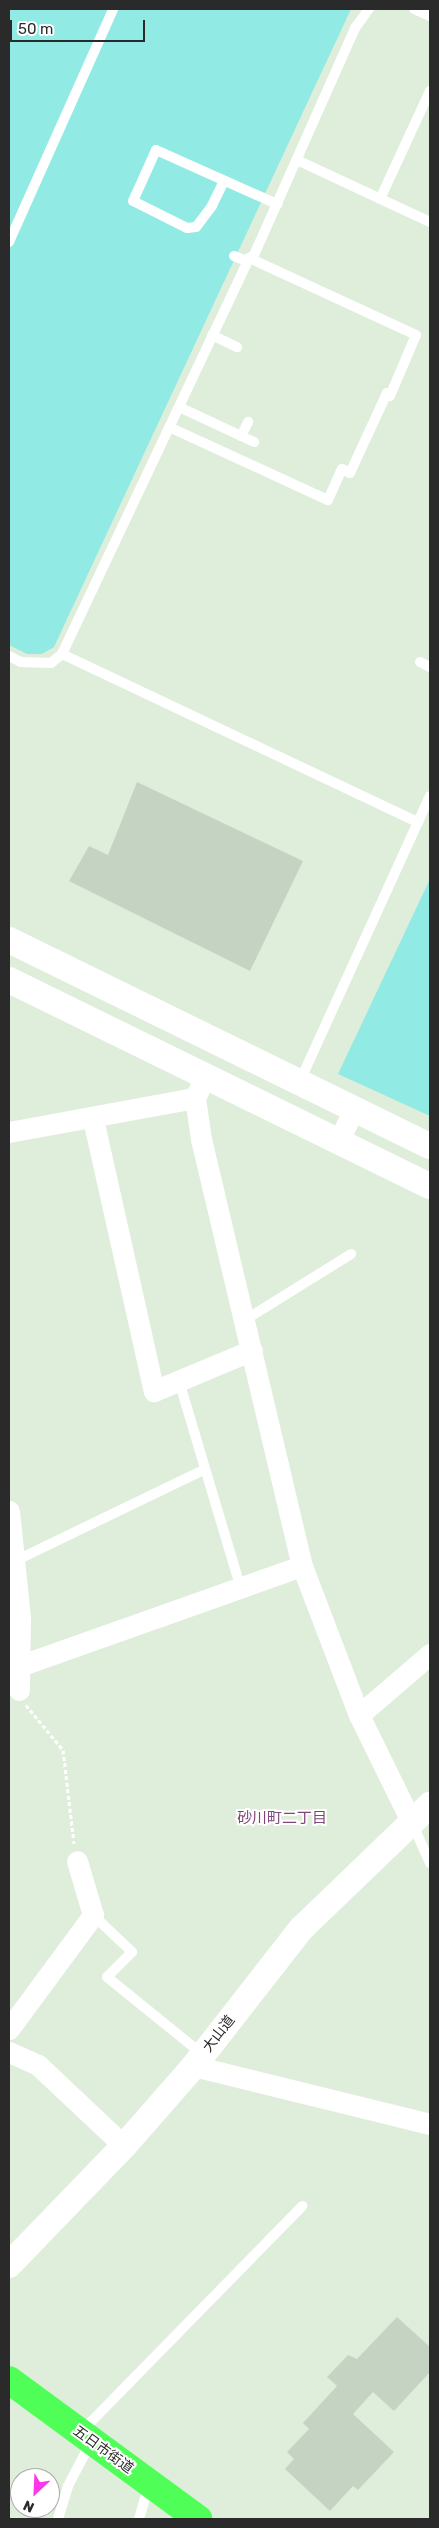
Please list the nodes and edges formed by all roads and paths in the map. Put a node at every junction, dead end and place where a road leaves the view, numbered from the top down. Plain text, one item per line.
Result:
1 (113, 9) edge
2 (369, 9) edge
3 (414, 9) edge
4 (430, 16) edge
5 (430, 91) edge
6 (297, 160) junction
7 (224, 181) junction
8 (380, 199) junction
9 (277, 204) junction
10 (430, 222) edge
11 (9, 242) edge
12 (234, 256) dead end
13 (248, 260) junction
14 (212, 335) junction
15 (237, 347) dead end
16 (179, 407) junction
17 (248, 422) dead end
18 (169, 427) junction
19 (241, 436) junction
20 (254, 442) dead end
21 (62, 654) junction
22 (9, 656) edge
23 (420, 662) dead end
24 (430, 667) edge
25 (430, 796) edge
26 (418, 822) junction
27 (9, 940) edge
28 (9, 980) edge
29 (299, 1082) junction
30 (200, 1087) junction
31 (354, 1109) junction
32 (93, 1119) junction
33 (9, 1132) edge
34 (338, 1142) junction
35 (430, 1146) edge
36 (430, 1186) edge
37 (351, 1254) dead end
38 (245, 1320) junction
39 (252, 1350) junction
40 (179, 1381) junction
41 (205, 1469) junction
42 (9, 1517) edge
43 (15, 1561) junction
44 (302, 1566) junction
45 (240, 1585) junction
46 (15, 1617) edge
47 (430, 1654) edge
48 (19, 1666) junction
49 (19, 1690) joint
50 (359, 1714) junction
51 (421, 1813) edge
52 (77, 1860) joint
53 (430, 1863) edge
54 (93, 1915) junction
55 (9, 2029) edge
56 (9, 2052) edge
57 (199, 2060) junction
58 (430, 2124) edge
59 (124, 2146) junction
60 (302, 2206) dead end
61 (9, 2265) edge
62 (9, 2380) edge
63 (85, 2438) junction
64 (149, 2484) junction
65 (58, 2519) edge
66 (139, 2519) edge
67 (198, 2519) edge

1 - 11 lane
2 - 6 lane
3 - 4 lane
5 - 8 lane
6 - 8 lane
6 - 9 lane
7 - 7 lane
7 - 9 lane
8 - 10 lane
9 - 13 lane
12 - 13 lane
13 - 14 lane
13 - 18 lane
14 - 15 lane
14 - 16 lane
16 - 18 lane
16 - 19 lane
17 - 19 lane
18 - 21 lane
19 - 20 lane
21 - 22 lane
21 - 26 lane
23 - 24 lane
25 - 26 lane
26 - 29 lane
27 - 29 street
28 - 30 street
29 - 31 street
30 - 32 street
30 - 34 street
30 - 38 street
31 - 34 street
31 - 35 street
32 - 33 street
32 - 40 street
34 - 36 street
37 - 38 lane
38 - 39 street
39 - 40 street
39 - 44 street
40 - 41 lane
41 - 43 lane
41 - 45 lane
42 - 43 street
43 - 46 street
44 - 45 street
44 - 50 street
45 - 48 street
46 - 48 street
47 - 50 street
48 - 49 street
49 - 52 path
50 - 51 street
51 - 53 lane
51 - 57 street, 大山道
52 - 54 street
54 - 55 street
54 - 57 lane
56 - 59 street
57 - 58 street
57 - 59 street, 大山道
59 - 61 street, 大山道
60 - 63 lane
62 - 63 main road, 五日市街道
63 - 64 main road, 五日市街道
63 - 65 lane
64 - 66 lane
64 - 67 main road, 五日市街道

